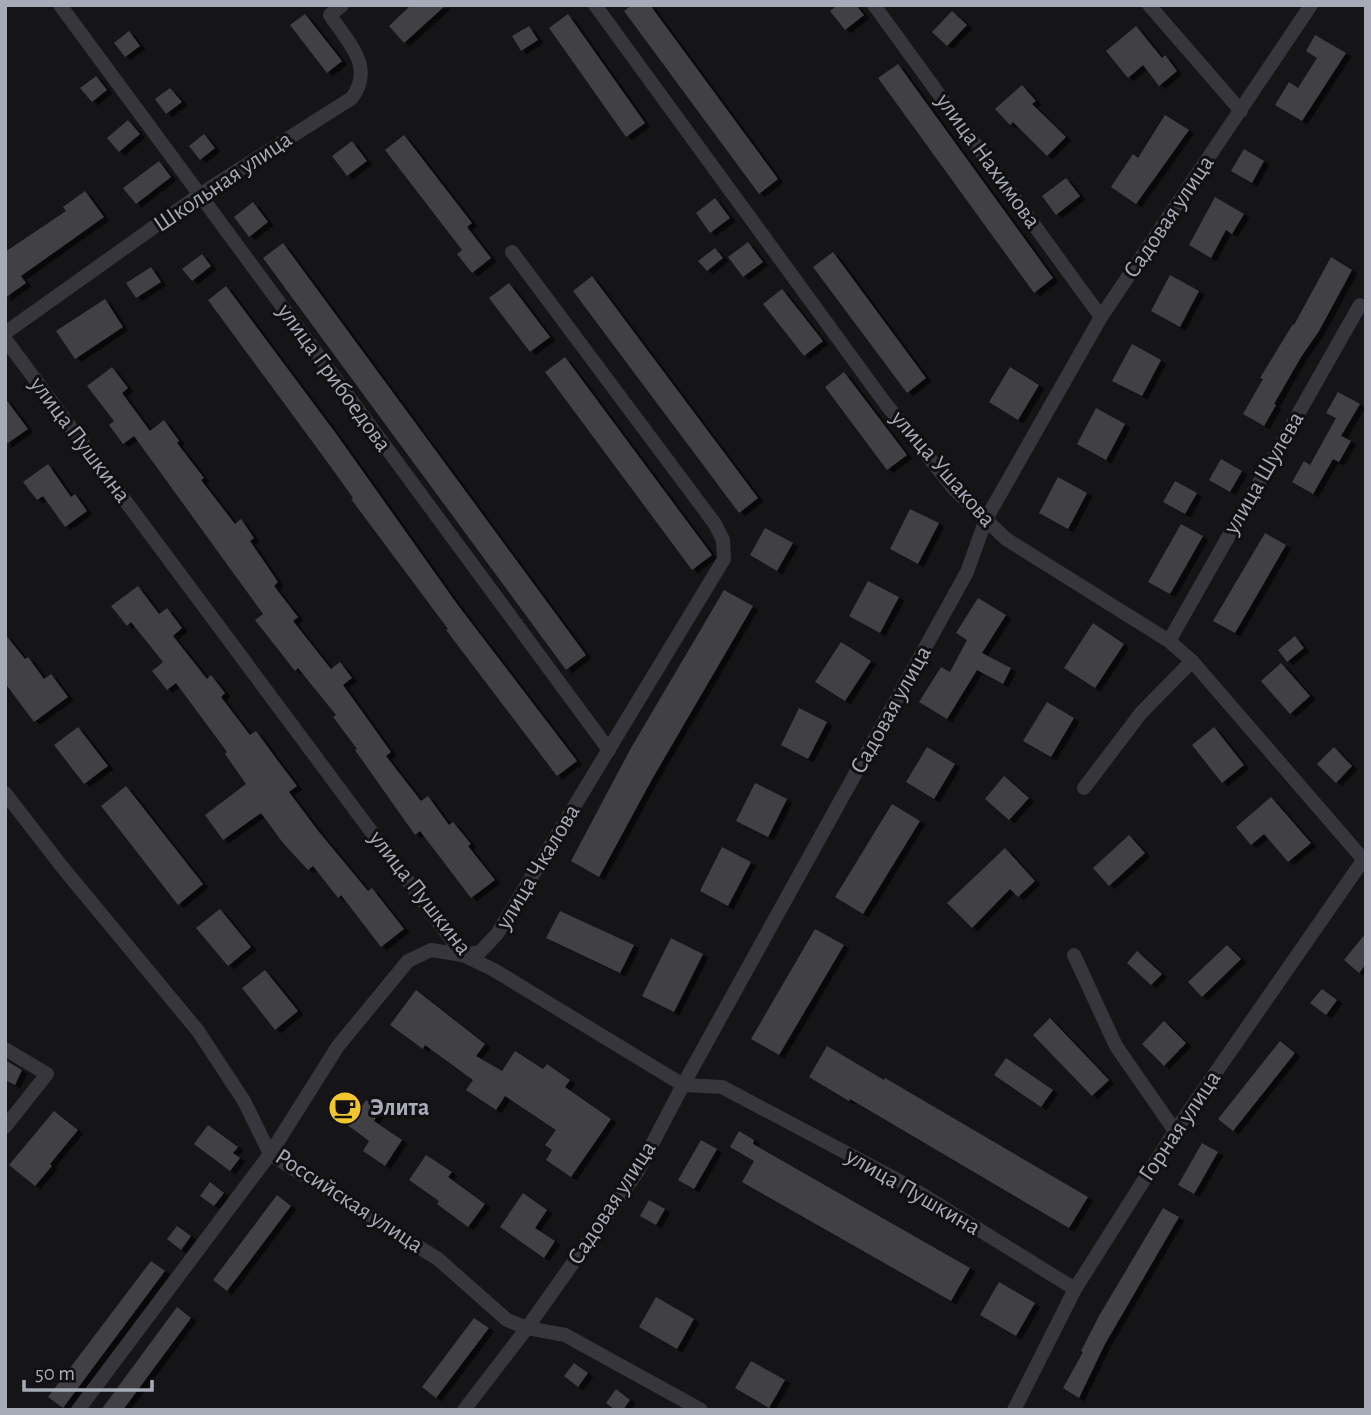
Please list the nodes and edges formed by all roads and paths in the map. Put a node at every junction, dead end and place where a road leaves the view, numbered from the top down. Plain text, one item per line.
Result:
1 (60, 5) edge
2 (342, 5) edge
3 (595, 5) edge
4 (874, 5) edge
5 (1149, 5) edge
6 (1311, 5) edge
7 (326, 10) edge
8 (1241, 111) junction
9 (199, 195) junction
10 (512, 252) dead end
11 (1360, 305) dead end
12 (1101, 317) junction
13 (5, 333) edge
14 (5, 339) edge
15 (986, 519) junction
16 (1169, 641) junction
17 (1192, 661) junction
18 (609, 750) junction
19 (1084, 788) dead end
20 (5, 793) edge
21 (1364, 858) edge
22 (463, 955) junction
23 (1074, 955) dead end
24 (5, 1049) edge
25 (683, 1085) junction
26 (5, 1128) edge
27 (1175, 1131) junction
28 (270, 1154) junction
29 (1075, 1289) junction
30 (527, 1328) junction
31 (78, 1410) edge
32 (464, 1410) edge
33 (701, 1410) edge
34 (1014, 1410) edge

1 - 9 street, улица Грибоедова
2 - 7 street, Школьная улица
3 - 15 street, улица Ушакова
4 - 12 street, улица Нахимова
5 - 8 street
6 - 8 street, Садовая улица
7 - 9 street, Школьная улица
8 - 12 street, Садовая улица
9 - 13 street, Школьная улица
9 - 18 street, улица Грибоедова
10 - 18 street, улица Чкалова
11 - 16 street, улица Шулева
12 - 15 street, Садовая улица
14 - 22 street, улица Пушкина
15 - 16 street, улица Ушакова
15 - 25 street, Садовая улица
16 - 17 street, улица Ушакова
17 - 19 street
17 - 21 street, улица Ушакова
18 - 22 street, улица Чкалова
20 - 28 street, Российская улица
21 - 27 street, Горная улица
22 - 25 street, улица Пушкина
22 - 28 street
23 - 27 street
24 - 26 street
25 - 29 street, улица Пушкина
25 - 30 street, Садовая улица
27 - 29 street, Горная улица
28 - 30 street, Российская улица
28 - 31 street
29 - 34 street, Горная улица
30 - 32 street, Садовая улица
30 - 33 street, Российская улица

